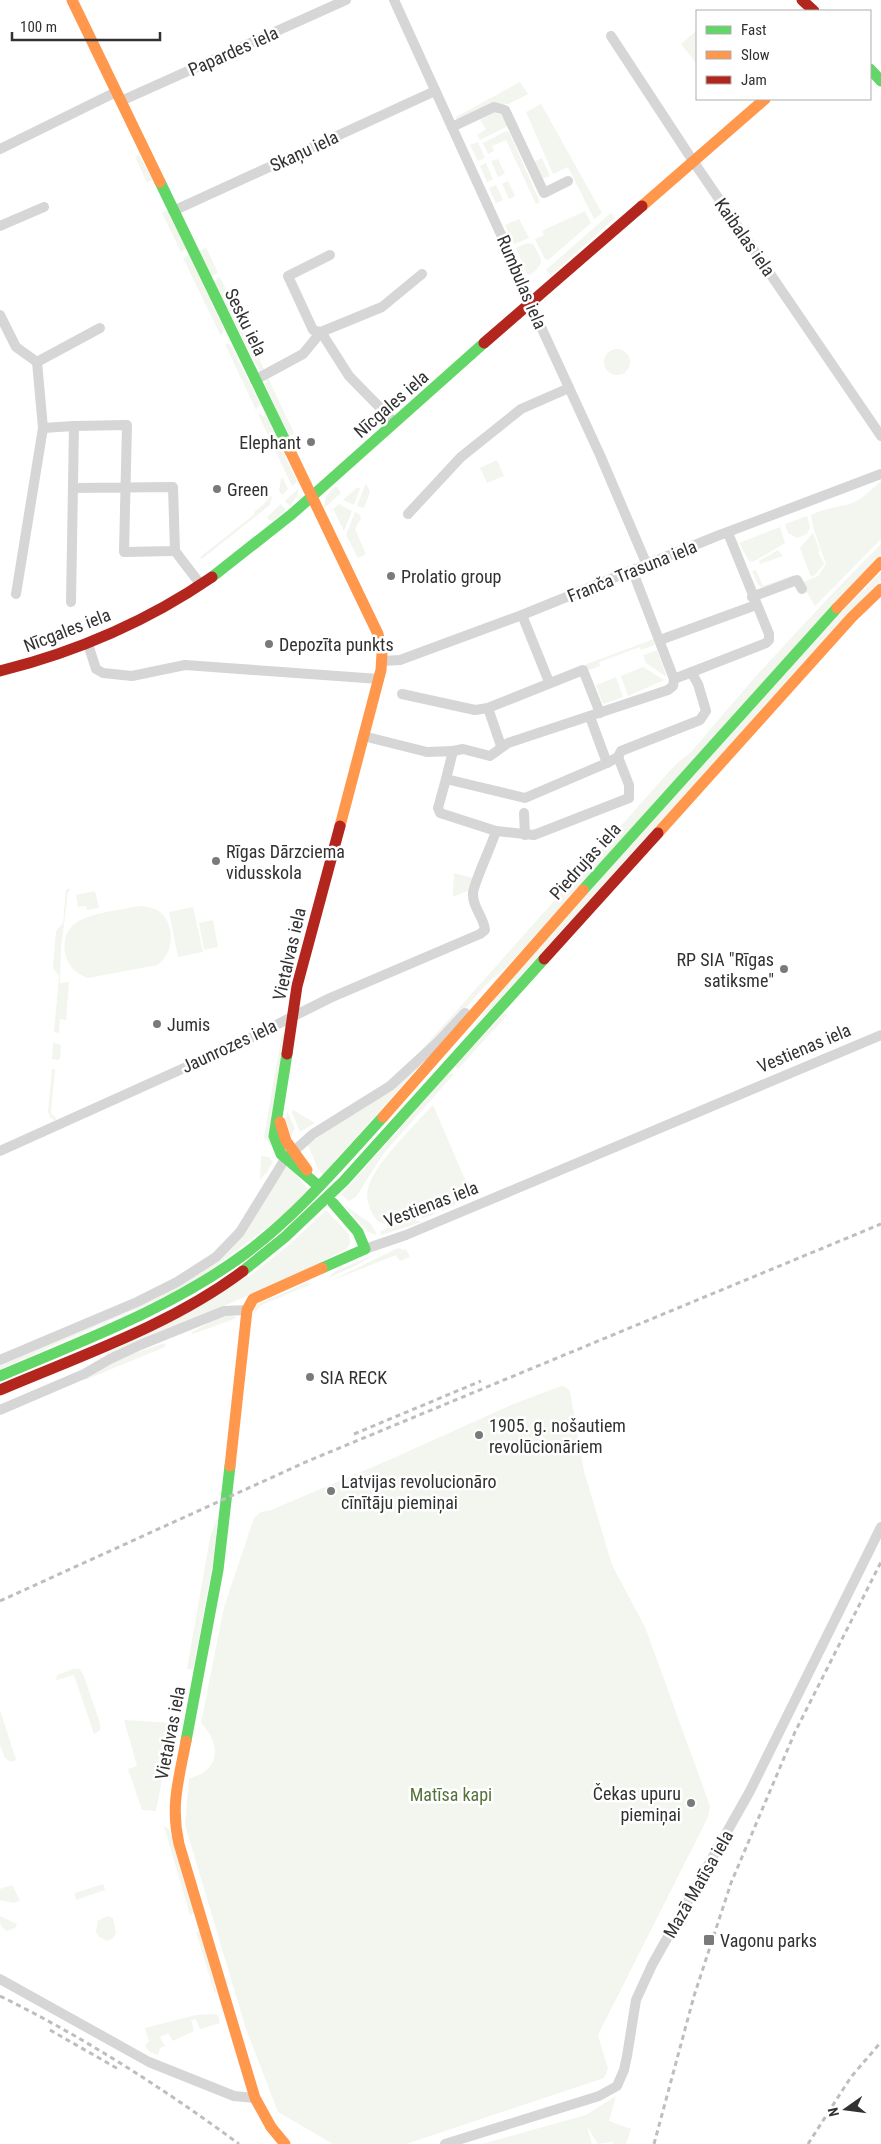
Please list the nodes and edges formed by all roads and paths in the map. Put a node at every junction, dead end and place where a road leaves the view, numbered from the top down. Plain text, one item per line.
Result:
1 (72, 0) edge
2 (346, 0) edge
3 (394, 0) edge
4 (802, 0) edge
5 (813, 10) edge
6 (611, 36) dead end
7 (871, 70) edge
8 (881, 81) edge
9 (435, 91) junction
10 (118, 96) junction
11 (764, 100) edge
12 (452, 127) junction
13 (0, 149) edge
14 (693, 161) junction
15 (568, 181) dead end
16 (44, 206) dead end
17 (173, 211) junction
18 (0, 226) edge
19 (330, 255) dead end
20 (422, 274) dead end
21 (530, 304) junction
22 (0, 315) edge
23 (100, 328) dead end
24 (321, 332) junction
25 (37, 362) junction
26 (255, 380) junction
27 (569, 388) junction
28 (395, 423) junction
29 (74, 426) junction
30 (43, 428) junction
31 (881, 436) edge
32 (881, 474) edge
33 (73, 488) junction
34 (126, 488) junction
35 (312, 497) junction
36 (408, 514) dead end
37 (728, 533) junction
38 (175, 551) junction
39 (881, 562) edge
40 (647, 565) junction
41 (633, 572) junction
42 (201, 585) junction
43 (802, 589) dead end
44 (881, 589) edge
45 (16, 594) dead end
46 (754, 601) junction
47 (71, 602) dead end
48 (522, 615) junction
49 (660, 640) junction
50 (88, 644) junction
51 (382, 661) junction
52 (0, 671) edge
53 (691, 672) junction
54 (378, 680) junction
55 (674, 680) junction
56 (550, 682) junction
57 (402, 694) dead end
58 (488, 708) junction
59 (600, 713) junction
60 (590, 717) junction
61 (363, 736) junction
62 (501, 746) junction
63 (453, 751) junction
64 (618, 757) junction
65 (607, 763) junction
66 (446, 779) junction
67 (524, 806) junction
68 (496, 831) junction
69 (525, 835) junction
70 (502, 982) junction
71 (293, 1017) junction
72 (881, 1035) edge
73 (279, 1113) junction
74 (3, 1148) edge
75 (294, 1151) junction
76 (285, 1159) junction
77 (330, 1200) junction
78 (365, 1249) junction
79 (247, 1310) junction
80 (0, 1360) edge
81 (0, 1376) edge
82 (0, 1390) edge
83 (0, 1410) edge
84 (881, 1527) edge
85 (0, 1979) edge
86 (256, 2098) junction
87 (285, 2144) edge
88 (445, 2144) edge

1 - 10 street, Sesku iela
2 - 10 street, Papardes iela
3 - 9 street, Rumbulas iela
4 - 5 street
6 - 14 street, Kaibalas iela
7 - 8 street
9 - 12 street, Rumbulas iela
9 - 17 street, Skaņu iela
10 - 13 street, Papardes iela
10 - 17 street, Sesku iela
11 - 14 street, Nīcgales iela
12 - 15 street
12 - 21 street, Rumbulas iela
14 - 21 street, Nīcgales iela
14 - 31 street, Kaibalas iela
16 - 18 street
17 - 26 street, Sesku iela
19 - 24 street
20 - 24 street
21 - 27 street, Rumbulas iela
21 - 28 street, Nīcgales iela
22 - 25 street
23 - 25 street
24 - 26 street
24 - 28 street
25 - 30 street
26 - 35 street, Sesku iela
27 - 36 street
27 - 40 street, Rumbulas iela
28 - 35 street, Nīcgales iela
29 - 30 street
29 - 33 street
29 - 34 street
30 - 45 street
32 - 37 street, Franča Trasuna iela
33 - 34 street
33 - 47 street
34 - 38 street
34 - 38 street
35 - 42 street, Nīcgales iela
35 - 51 street, Sesku iela
37 - 40 street, Franča Trasuna iela
37 - 46 street
38 - 42 street
39 - 70 street, Piedrujas iela
40 - 41 street, Franča Trasuna iela
41 - 48 street, Franča Trasuna iela
41 - 49 street
42 - 50 street, Nīcgales iela
43 - 46 street
44 - 77 street, Piedrujas iela
46 - 49 street
46 - 53 street
48 - 51 street, Franča Trasuna iela
48 - 56 street
49 - 55 street
50 - 52 street, Nīcgales iela
50 - 54 street
51 - 54 street, Vietalvas iela
53 - 55 street
53 - 64 street
54 - 61 street, Vietalvas iela
55 - 59 street
56 - 58 street
56 - 59 street
57 - 58 street
58 - 62 street
59 - 60 street
60 - 62 street
60 - 65 street
61 - 63 street
61 - 71 street, Vietalvas iela
62 - 63 street
63 - 66 street
64 - 65 street
64 - 69 street
65 - 67 street
66 - 67 street
66 - 68 street
67 - 69 street
68 - 69 street
68 - 71 street, Jaunrozes iela
70 - 75 street
70 - 81 street, Piedrujas iela
71 - 73 street, Vietalvas iela
71 - 74 street, Jaunrozes iela
72 - 78 street, Vestienas iela
73 - 75 street, Vietalvas iela
73 - 76 street, Vietalvas iela
75 - 76 street
75 - 76 street, Vietalvas iela
76 - 80 street
77 - 78 street
77 - 82 street
78 - 79 street, Vestienas iela
79 - 83 street
79 - 86 street, Vietalvas iela
84 - 88 street, Mazā Matīsa iela
85 - 86 street
86 - 87 street, Vietalvas iela

